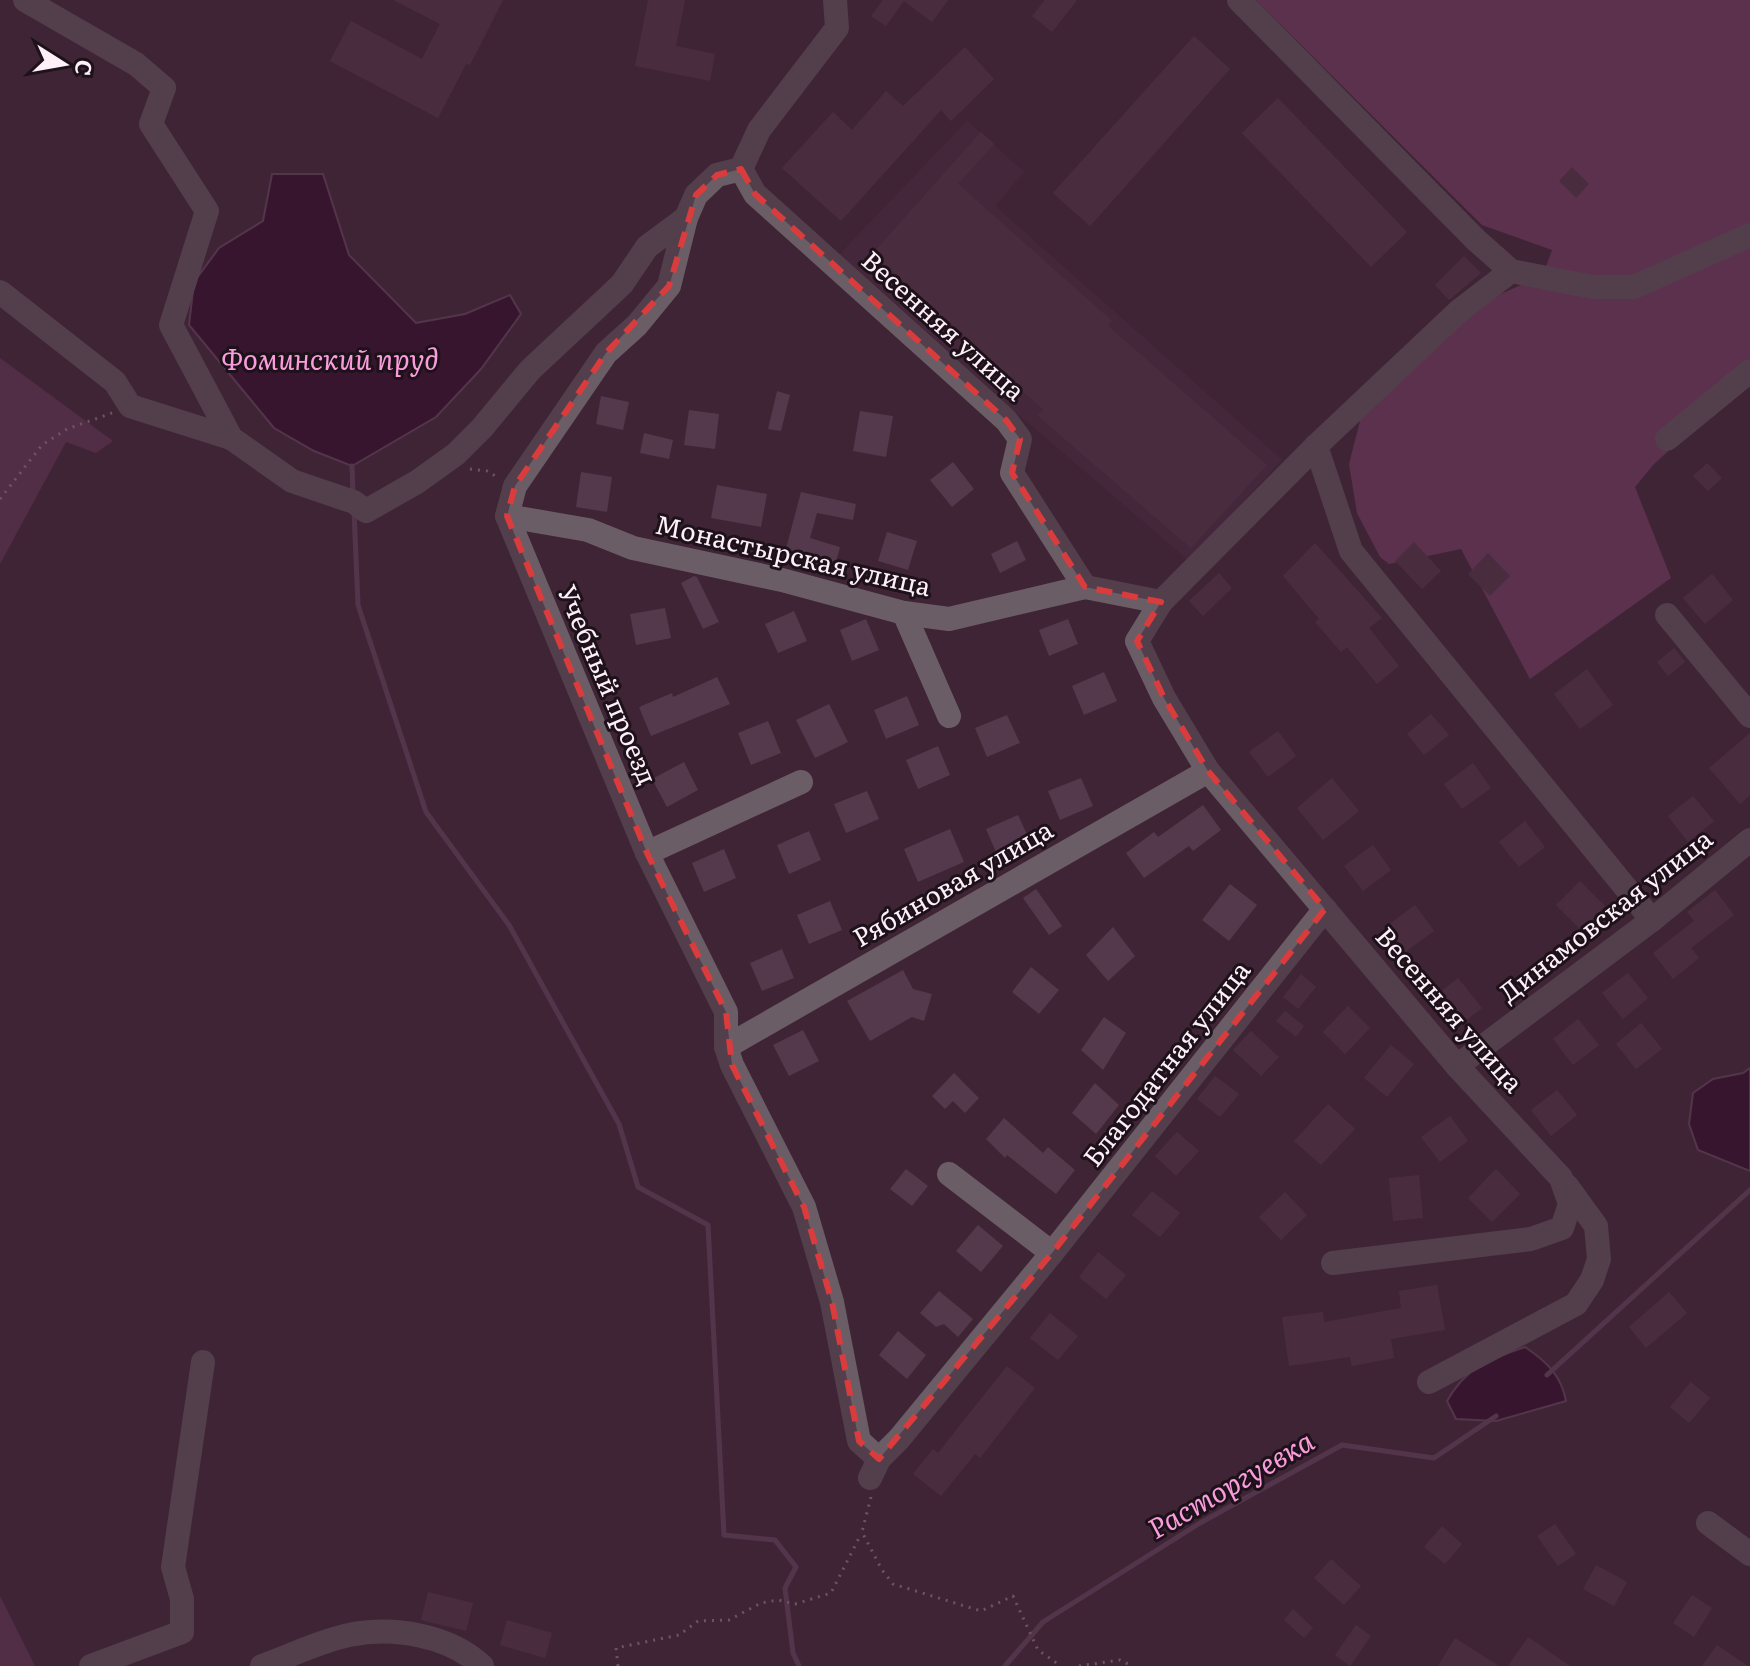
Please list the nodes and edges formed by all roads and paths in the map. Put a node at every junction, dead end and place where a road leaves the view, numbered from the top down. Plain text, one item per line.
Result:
1 (25, 0) edge
2 (835, 0) edge
3 (1239, 0) edge
4 (741, 169) junction
5 (686, 218) junction
6 (1750, 235) edge
7 (1511, 271) junction
8 (0, 292) edge
9 (1750, 371) edge
10 (130, 406) junction
11 (231, 438) junction
12 (1667, 439) dead end
13 (1316, 446) junction
14 (468, 468) dead end
15 (515, 486) junction
16 (0, 499) edge
17 (507, 516) junction
18 (1085, 587) junction
19 (1161, 602) junction
20 (904, 613) junction
21 (1667, 615) dead end
22 (949, 716) dead end
23 (1750, 716) edge
24 (1208, 771) junction
25 (801, 782) dead end
26 (1750, 840) edge
27 (647, 853) junction
28 (1325, 909) junction
29 (1652, 920) junction
30 (726, 1047) junction
31 (1457, 1066) junction
32 (949, 1174) dead end
33 (1561, 1178) junction
34 (1052, 1253) junction
35 (1333, 1263) dead end
36 (203, 1362) dead end
37 (1429, 1382) dead end
38 (874, 1468) junction
39 (1708, 1523) dead end
40 (862, 1532) junction
41 (1750, 1554) edge
42 (91, 1666) edge
43 (262, 1666) edge
44 (482, 1666) edge
45 (618, 1666) edge
46 (1061, 1666) edge
47 (1079, 1666) edge
48 (1132, 1666) edge

1 - 11 street
2 - 4 street
3 - 7 street
4 - 5 street
4 - 18 street, Весенняя улица
5 - 11 street
5 - 15 street
6 - 7 street
7 - 13 street
8 - 10 street
9 - 12 street
10 - 11 street
10 - 16 path
13 - 19 street
13 - 29 street
14 - 15 path
15 - 17 street
17 - 20 street, Монастырская улица
17 - 27 street, Учебный проезд
18 - 19 street, Монастырская улица
18 - 20 street, Монастырская улица
19 - 24 street, Весенняя улица
20 - 22 street
21 - 23 street
24 - 28 street, Весенняя улица
24 - 30 street, Рябиновая улица
25 - 27 street
26 - 29 street, Динамовская улица
27 - 30 street, Учебный проезд
28 - 31 street, Весенняя улица
28 - 34 street, Благодатная улица
29 - 31 street, Динамовская улица
30 - 38 street, Учебный проезд
31 - 33 street, Весенняя улица
32 - 34 street
33 - 35 street
33 - 37 street, Весенняя улица
34 - 38 street, Благодатная улица
36 - 42 street
38 - 40 path
39 - 41 street
40 - 45 path
40 - 46 path
43 - 44 street
47 - 48 path

